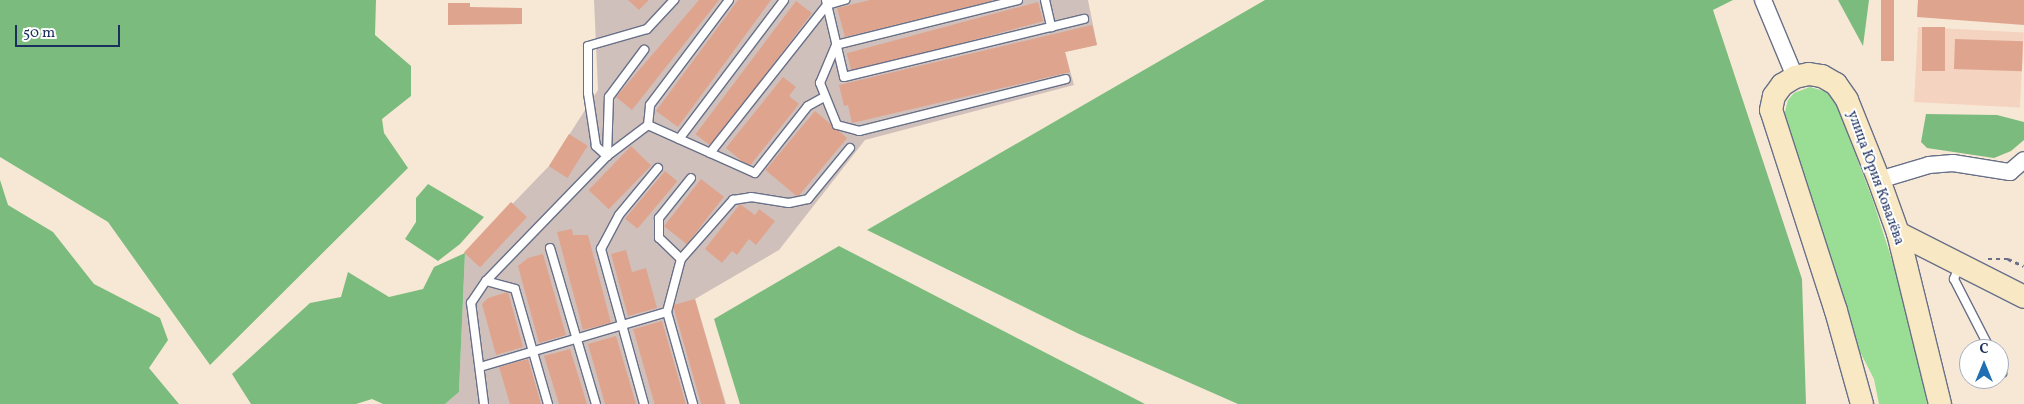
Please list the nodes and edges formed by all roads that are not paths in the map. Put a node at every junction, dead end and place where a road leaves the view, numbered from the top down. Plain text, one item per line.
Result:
1 (674, 0) edge
2 (729, 0) edge
3 (784, 0) edge
4 (845, 0) edge
5 (1018, 0) edge
6 (1045, 0) edge
7 (1763, 0) edge
8 (826, 2) edge
9 (1084, 19) dead end
10 (1051, 27) junction
11 (836, 45) junction
12 (644, 50) dead end
13 (1795, 77) junction
14 (1066, 79) dead end
15 (824, 97) junction
16 (648, 125) junction
17 (679, 139) junction
18 (850, 148) dead end
19 (710, 153) junction
20 (607, 156) junction
21 (2024, 160) edge
22 (658, 168) dead end
23 (2017, 173) edge
24 (691, 178) dead end
25 (1879, 180) junction
26 (1898, 232) junction
27 (550, 248) dead end
28 (681, 259) junction
29 (1960, 264) junction
30 (486, 281) junction
31 (2024, 297) edge
32 (667, 312) junction
33 (621, 326) junction
34 (577, 339) junction
35 (1985, 339) edge
36 (532, 352) junction
37 (480, 367) junction
38 (484, 404) edge
39 (548, 404) edge
40 (596, 404) edge
41 (644, 404) edge
42 (693, 404) edge
43 (1862, 404) edge
44 (1940, 404) edge

1 - 20 lane
2 - 16 lane
3 - 17 lane
4 - 8 lane
5 - 11 lane
6 - 10 lane
7 - 13 street
8 - 11 lane
8 - 19 lane
9 - 10 lane
10 - 11 lane
11 - 15 lane
12 - 20 lane
13 - 25 main road, улица Юрия Ковалёва
13 - 43 main road
14 - 15 lane
15 - 19 lane
16 - 17 lane
16 - 20 lane
17 - 19 lane
18 - 28 lane
20 - 30 lane
21 - 23 street
22 - 33 lane
23 - 25 street
24 - 28 lane
25 - 26 main road, улица Юрия Ковалёва
26 - 29 main road
26 - 44 main road, улица Юрия Ковалёва
27 - 34 lane
28 - 32 lane
29 - 31 main road
29 - 35 lane
30 - 36 lane
30 - 37 lane
32 - 33 lane
32 - 42 lane
33 - 34 lane
33 - 41 lane
34 - 36 lane
34 - 40 lane
36 - 37 lane
36 - 39 lane
37 - 38 lane

